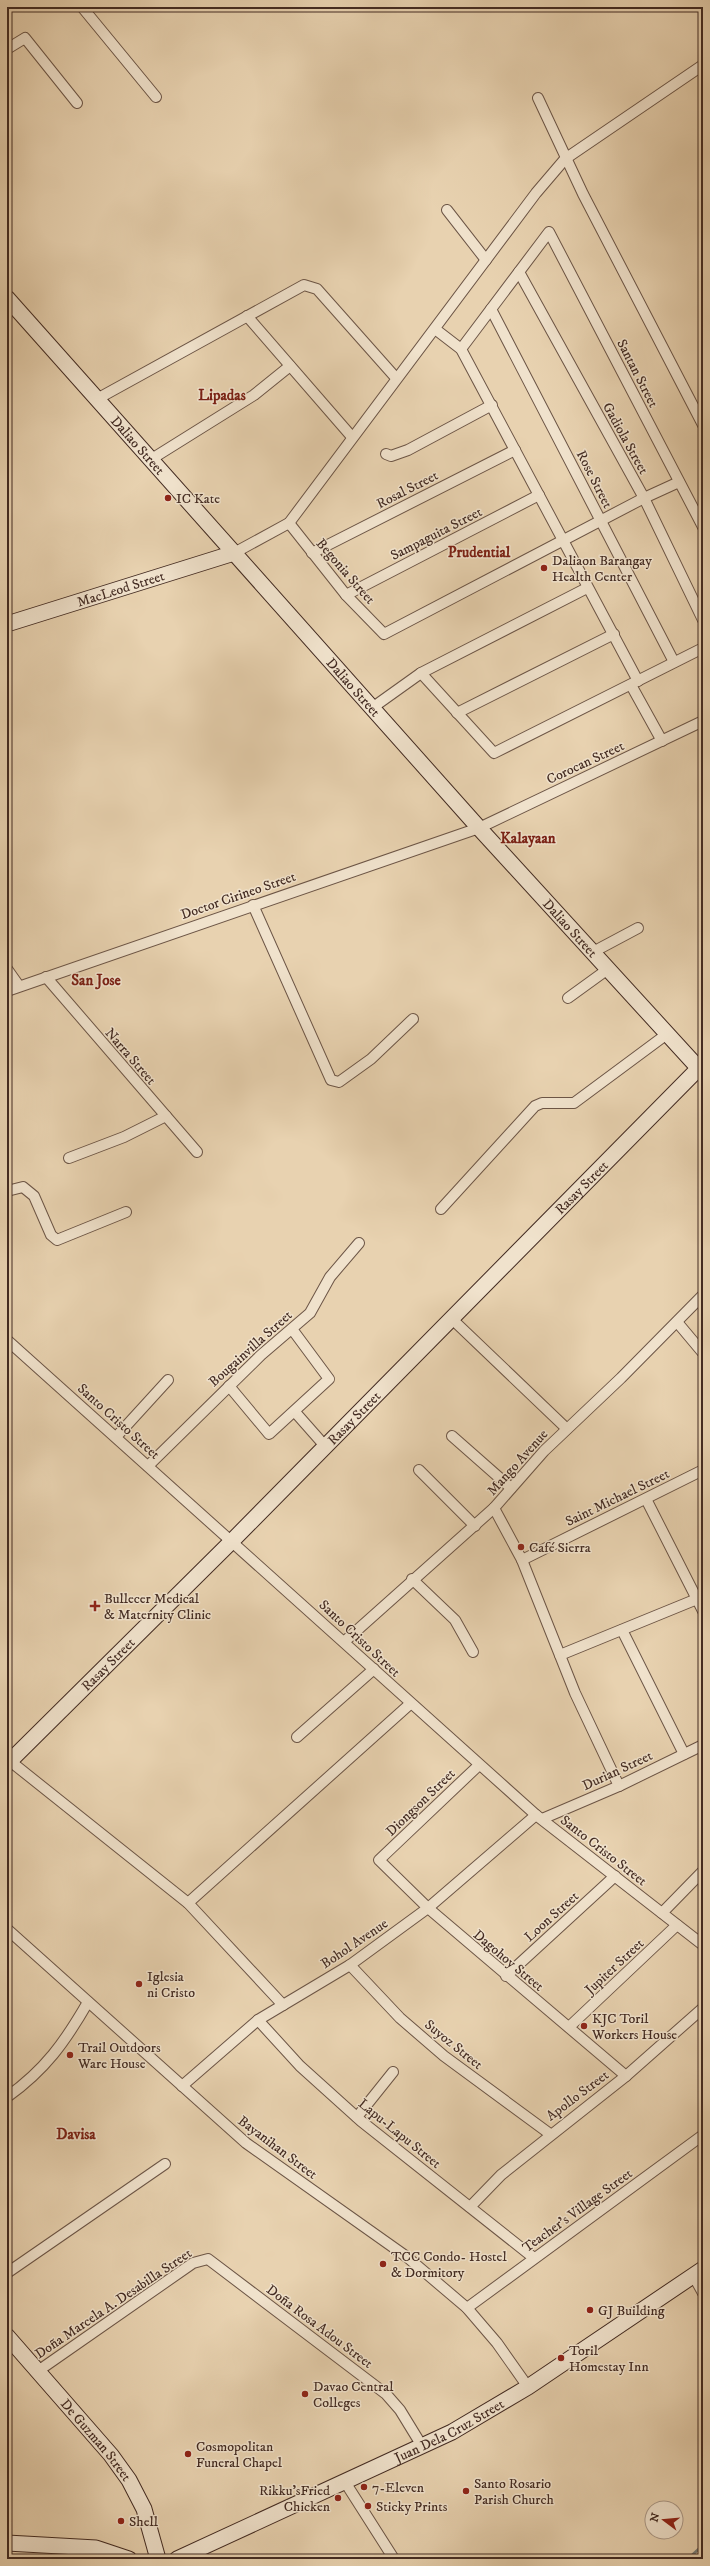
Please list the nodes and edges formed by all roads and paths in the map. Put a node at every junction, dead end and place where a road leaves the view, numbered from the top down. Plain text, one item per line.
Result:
1 (82, 7) edge
2 (7, 49) edge
3 (703, 65) edge
4 (156, 97) dead end
5 (538, 98) dead end
6 (77, 104) dead end
7 (565, 159) junction
8 (447, 210) dead end
9 (486, 260) junction
10 (519, 272) junction
11 (7, 298) edge
12 (491, 309) junction
13 (247, 316) junction
14 (435, 329) junction
15 (461, 349) junction
16 (290, 366) junction
17 (396, 378) junction
18 (97, 399) junction
19 (492, 405) junction
20 (703, 425) edge
21 (352, 437) junction
22 (515, 450) junction
23 (386, 454) dead end
24 (150, 460) junction
25 (679, 482) junction
26 (539, 495) junction
27 (644, 498) junction
28 (600, 521) junction
29 (289, 523) junction
30 (703, 527) edge
31 (563, 542) junction
32 (234, 553) junction
33 (312, 553) junction
34 (587, 588) junction
35 (346, 595) junction
36 (703, 620) edge
37 (7, 624) edge
38 (614, 634) junction
39 (703, 648) edge
40 (674, 662) junction
41 (421, 673) junction
42 (634, 683) junction
43 (372, 708) junction
44 (457, 713) junction
45 (703, 721) edge
46 (662, 741) junction
47 (479, 828) junction
48 (253, 905) junction
49 (638, 928) dead end
50 (593, 952) junction
51 (7, 969) edge
52 (608, 969) junction
53 (46, 977) junction
54 (19, 986) junction
55 (7, 991) edge
56 (568, 998) dead end
57 (412, 1019) dead end
58 (667, 1034) junction
59 (701, 1071) edge
60 (166, 1116) junction
61 (197, 1152) dead end
62 (70, 1158) dead end
63 (7, 1191) edge
64 (441, 1209) dead end
65 (126, 1212) dead end
66 (359, 1243) dead end
67 (703, 1295) edge
68 (452, 1319) junction
69 (677, 1322) junction
70 (292, 1329) junction
71 (7, 1340) edge
72 (703, 1353) edge
73 (168, 1380) dead end
74 (229, 1386) junction
75 (295, 1412) junction
76 (566, 1428) junction
77 (452, 1436) dead end
78 (116, 1438) junction
79 (325, 1446) junction
80 (148, 1466) junction
81 (419, 1470) dead end
82 (703, 1470) edge
83 (512, 1488) junction
84 (646, 1499) junction
85 (494, 1508) junction
86 (475, 1526) junction
87 (231, 1542) junction
88 (522, 1560) junction
89 (412, 1580) junction
90 (697, 1599) junction
91 (703, 1611) edge
92 (622, 1630) junction
93 (345, 1641) junction
94 (473, 1652) dead end
95 (560, 1655) junction
96 (374, 1669) junction
97 (410, 1704) junction
98 (297, 1737) dead end
99 (703, 1745) edge
100 (684, 1754) junction
101 (9, 1763) edge
102 (480, 1765) junction
103 (619, 1786) junction
104 (539, 1817) junction
105 (379, 1860) joint
106 (703, 1872) edge
107 (615, 1876) junction
108 (188, 1903) junction
109 (428, 1908) junction
110 (662, 1913) junction
111 (677, 1925) junction
112 (7, 1929) edge
113 (703, 1945) edge
114 (350, 1965) junction
115 (506, 1976) junction
116 (88, 2002) junction
117 (283, 2005) junction
118 (703, 2008) edge
119 (258, 2020) junction
120 (569, 2027) junction
121 (393, 2072) dead end
122 (626, 2076) junction
123 (182, 2086) junction
124 (7, 2097) edge
125 (357, 2117) junction
126 (550, 2134) junction
127 (703, 2135) edge
128 (164, 2164) dead end
129 (470, 2207) junction
130 (534, 2258) junction
131 (205, 2259) joint
132 (698, 2272) edge
133 (7, 2273) edge
134 (703, 2293) edge
135 (467, 2308) junction
136 (7, 2336) edge
137 (38, 2371) junction
138 (528, 2387) junction
139 (422, 2446) junction
140 (345, 2482) junction
141 (7, 2543) edge
142 (129, 2559) edge
143 (158, 2559) edge
144 (177, 2559) edge
145 (394, 2559) edge

1 - 4 street
2 - 6 street
3 - 7 street
5 - 7 street
7 - 9 street
7 - 20 street
8 - 9 street
9 - 14 street
10 - 12 street
10 - 25 street, Santan Street
10 - 27 street, Gadiola Street
11 - 18 street, Daliao Street
12 - 15 street
12 - 28 street, Rose Street
13 - 16 street
13 - 17 street
13 - 18 street
14 - 15 street
14 - 17 street
15 - 19 street
16 - 21 street
16 - 24 street
17 - 21 street
18 - 24 street, Daliao Street
19 - 22 street
19 - 23 street
21 - 29 street
22 - 26 street
22 - 33 street, Rosal Street
24 - 32 street, Daliao Street
25 - 27 street
25 - 30 street, Santan Street
26 - 31 street
26 - 35 street, Sampaguita Street
27 - 28 street
27 - 36 street, Gadiola Street
28 - 31 street
28 - 40 street, Rose Street
29 - 32 street
29 - 33 street, Begonia Street
31 - 34 street
31 - 35 street, Begonia Street
32 - 37 street, MacLeod Street
32 - 43 street, Daliao Street
33 - 35 street, Begonia Street
34 - 38 street
34 - 41 street
38 - 42 street
38 - 44 street
39 - 40 street
40 - 42 street
41 - 43 street
41 - 44 street
42 - 44 street
42 - 46 street
43 - 47 street, Daliao Street
45 - 46 street, Corocan Street
46 - 47 street, Corocan Street
47 - 48 street, Doctor Cirineo Street
47 - 50 street, Daliao Street
48 - 53 street, Doctor Cirineo Street
48 - 57 street
49 - 50 street
50 - 52 street, Daliao Street
51 - 54 street
52 - 56 street
52 - 58 street, Daliao Street
53 - 54 street, Doctor Cirineo Street
53 - 60 street, Narra Street
54 - 55 street, Doctor Cirineo Street
58 - 59 street, Daliao Street
58 - 64 street
59 - 68 street, Rasay Street
60 - 61 street, Narra Street
60 - 62 street
63 - 65 street
66 - 70 street, Bougainvilla Street
67 - 69 street, Mango Avenue
68 - 76 street
68 - 79 street, Rasay Street
69 - 72 street
69 - 76 street, Mango Avenue
70 - 74 street, Bougainvilla Street
70 - 75 street
71 - 78 street, Santo Cristo Street
73 - 78 street
74 - 75 street
74 - 80 street, Bougainvilla Street
75 - 79 street
76 - 83 street, Mango Avenue
77 - 83 street
78 - 80 street, Santo Cristo Street
79 - 87 street, Rasay Street
80 - 87 street, Santo Cristo Street
81 - 86 street
82 - 84 street, Saint Michael Street
83 - 85 street, Mango Avenue
84 - 88 street, Saint Michael Street
84 - 90 street
85 - 86 street, Mango Avenue
85 - 88 street
86 - 89 street, Mango Avenue
87 - 93 street, Santo Cristo Street
87 - 101 street, Rasay Street
88 - 95 street
89 - 93 street, Mango Avenue
89 - 94 street
90 - 91 street
90 - 92 street
92 - 95 street
92 - 100 street
93 - 96 street, Santo Cristo Street
95 - 103 street
96 - 97 street, Santo Cristo Street
96 - 98 street
97 - 102 street, Santo Cristo Street
97 - 108 street
99 - 100 street, Durian Street
100 - 103 street, Durian Street
101 - 108 street
102 - 104 street, Santo Cristo Street
102 - 105 street, Diongson Street
103 - 104 street, Durian Street
104 - 107 street, Santo Cristo Street
104 - 109 street, Bohol Avenue
105 - 109 street, Dagohoy Street
106 - 110 street
107 - 110 street, Santo Cristo Street
107 - 115 street, Loon Street
108 - 117 street
109 - 114 street, Bohol Avenue
109 - 115 street, Dagohoy Street
110 - 111 street, Santo Cristo Street
111 - 113 street, Santo Cristo Street
111 - 120 street, Jupiter Street
112 - 116 street, Bayanihan Street
114 - 117 street, Bohol Avenue
114 - 126 street, Suyoz Street
115 - 120 street, Dagohoy Street
116 - 123 street, Bayanihan Street
116 - 124 street
117 - 119 street, Bohol Avenue
118 - 122 street, Apollo Street
119 - 123 street, Bohol Avenue
119 - 125 street, Lapu-Lapu Street
120 - 122 street, Dagohoy Street
121 - 125 street
122 - 126 street, Apollo Street
123 - 135 street, Bayanihan Street
125 - 129 street, Lapu-Lapu Street
126 - 129 street, Apollo Street
127 - 130 street, Teacher's Village Street
128 - 133 street
129 - 130 street, Lapu-Lapu Street
130 - 135 street, Teacher's Village Street
131 - 137 street, Doña Marcela A. Desabilla Street
131 - 139 street, Doña Rosa Adou Street
132 - 134 street
132 - 138 street, Juan Dela Cruz Street
135 - 138 street, Bayanihan Street
136 - 137 street, De Guzman Street
137 - 143 street, De Guzman Street
138 - 139 street, Juan Dela Cruz Street
139 - 140 street, Juan Dela Cruz Street
140 - 144 street, Juan Dela Cruz Street
140 - 145 street
141 - 142 street

